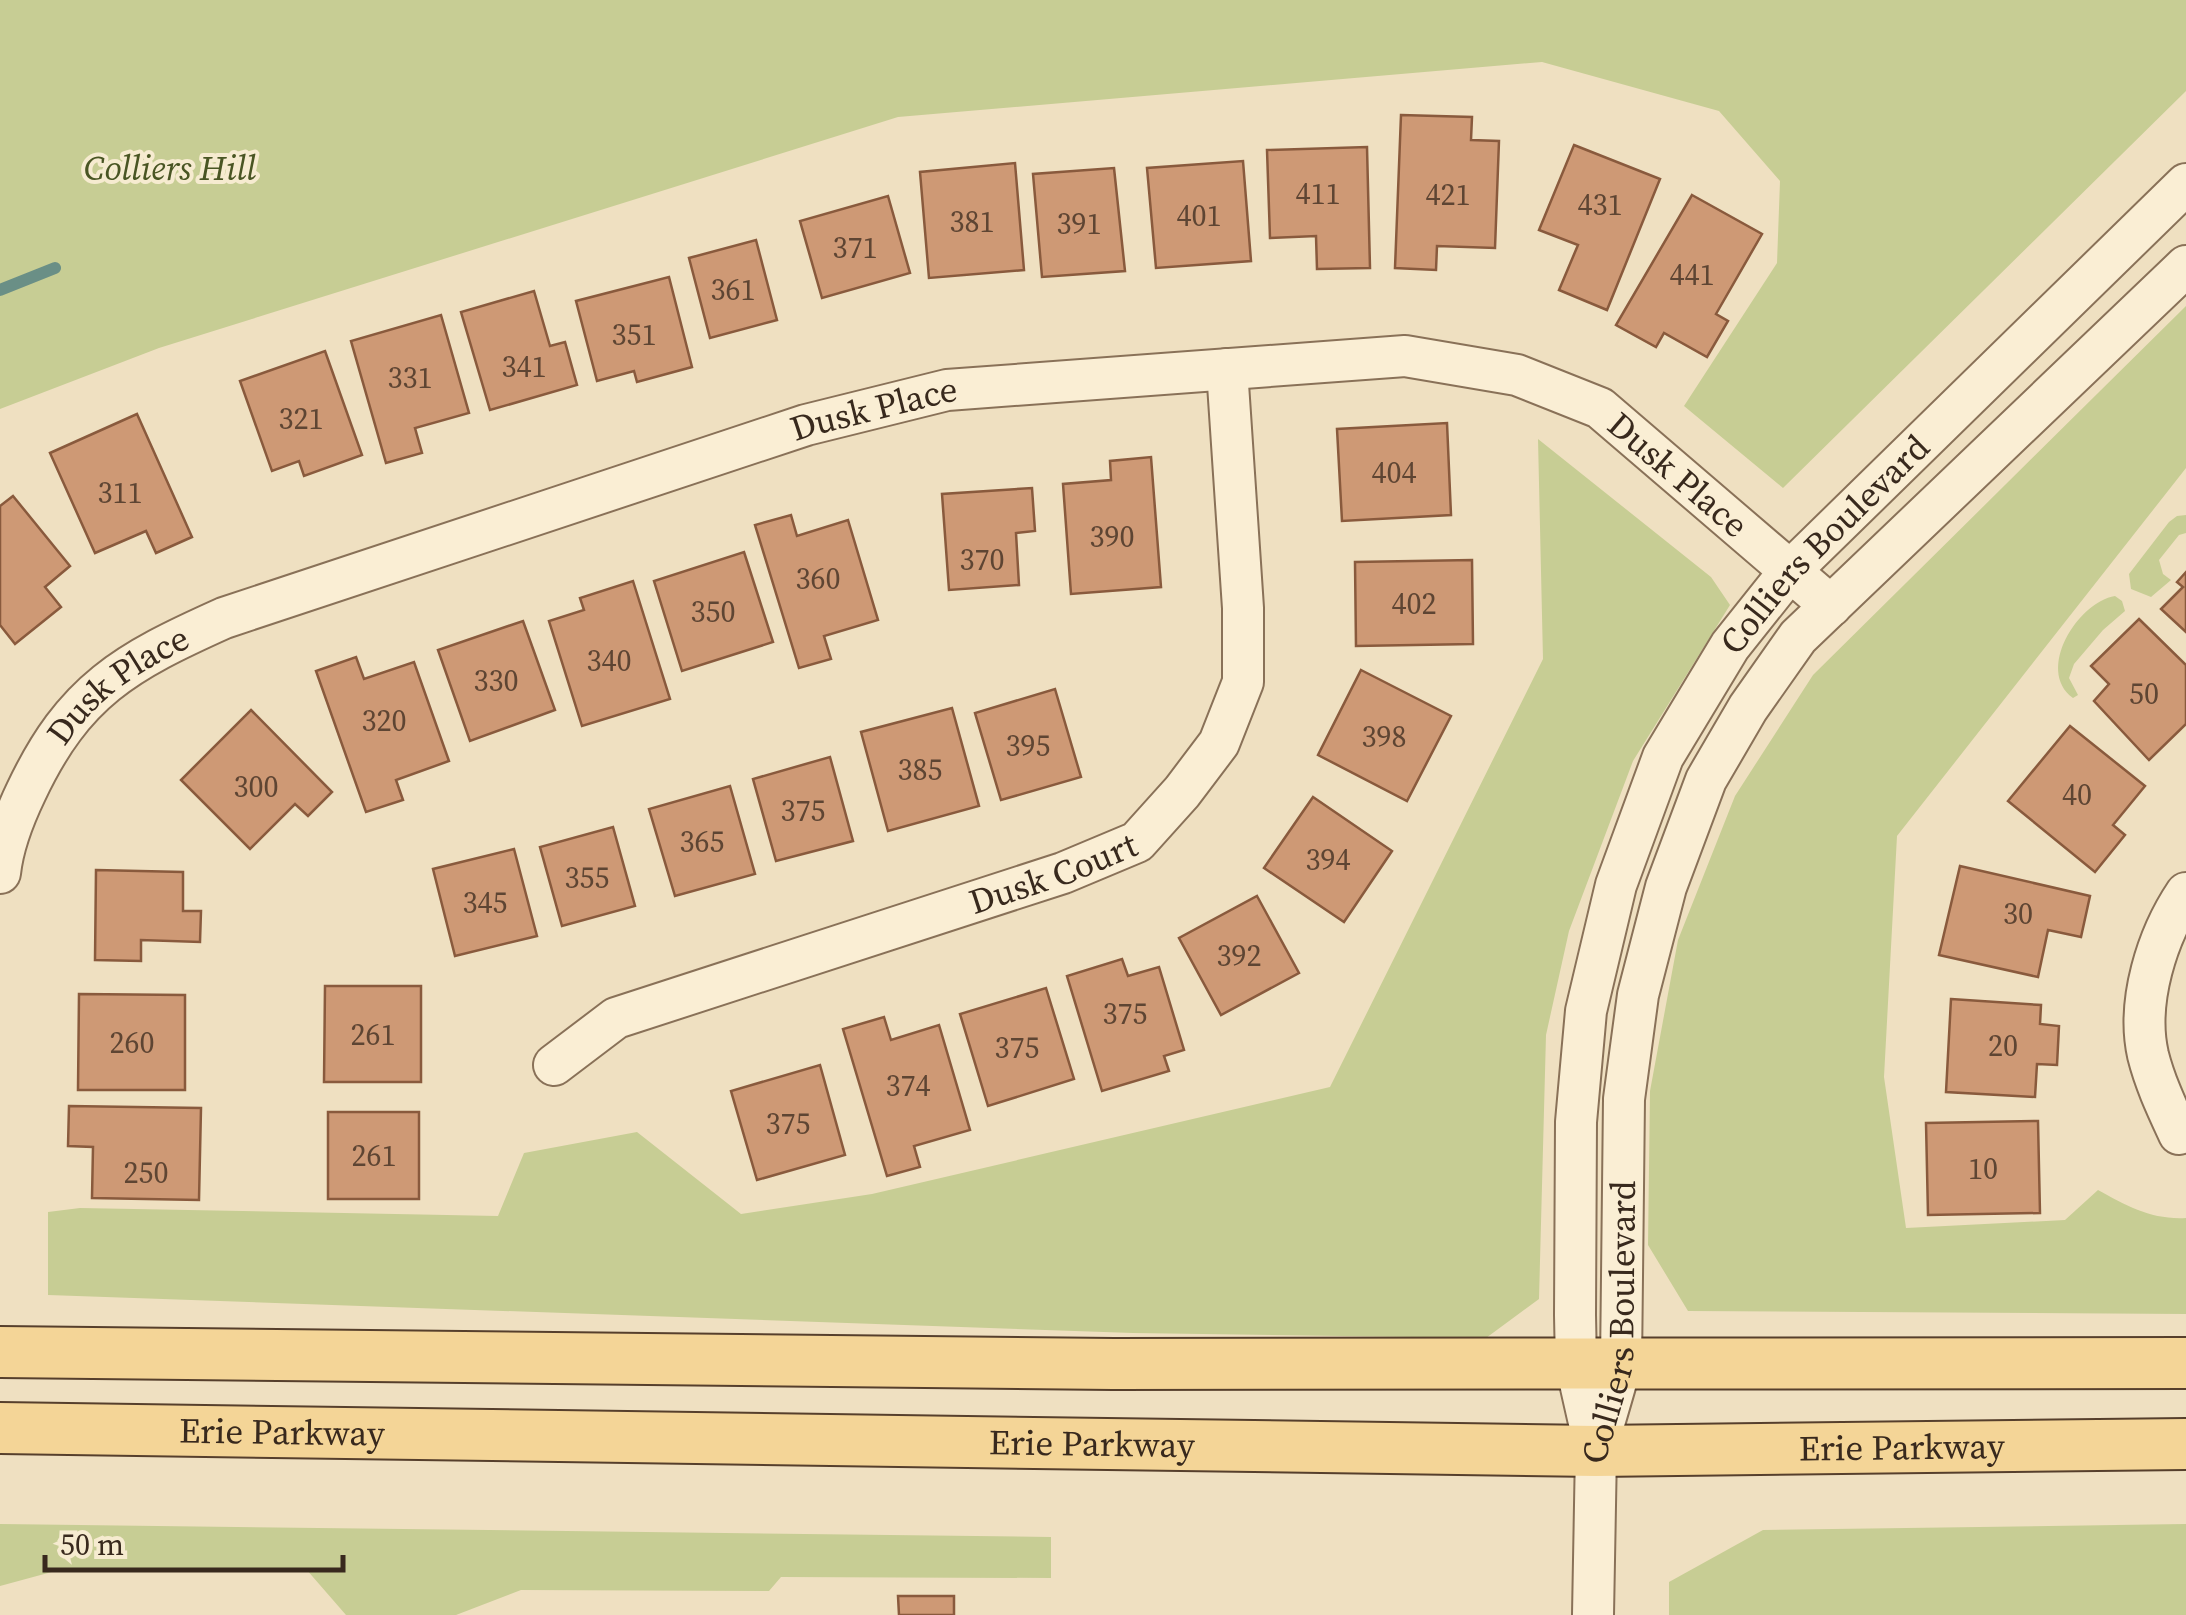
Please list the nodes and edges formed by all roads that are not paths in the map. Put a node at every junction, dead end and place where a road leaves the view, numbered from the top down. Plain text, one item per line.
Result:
1 (2186, 184) edge
2 (2186, 266) edge
3 (1227, 369) junction
4 (1788, 572) junction
5 (1831, 606) junction
6 (0, 872) edge
7 (2186, 893) edge
8 (554, 1066) dead end
9 (2179, 1134) dead end
10 (0, 1352) edge
11 (2186, 1363) edge
12 (1599, 1365) junction
13 (0, 1428) edge
14 (2186, 1444) edge
15 (1596, 1452) junction
16 (1593, 1615) edge

1 - 4 street, Colliers Boulevard
2 - 5 street, Colliers Boulevard
3 - 4 street, Dusk Place
3 - 6 street, Dusk Place
3 - 8 street, Dusk Court
4 - 5 street, Dusk Place
4 - 12 street, Colliers Boulevard
5 - 12 street, Colliers Boulevard
7 - 9 street
10 - 12 main road
11 - 12 main road
12 - 15 street, Colliers Boulevard
13 - 15 main road, Erie Parkway
14 - 15 main road, Erie Parkway
15 - 16 street, Colliers Boulevard

